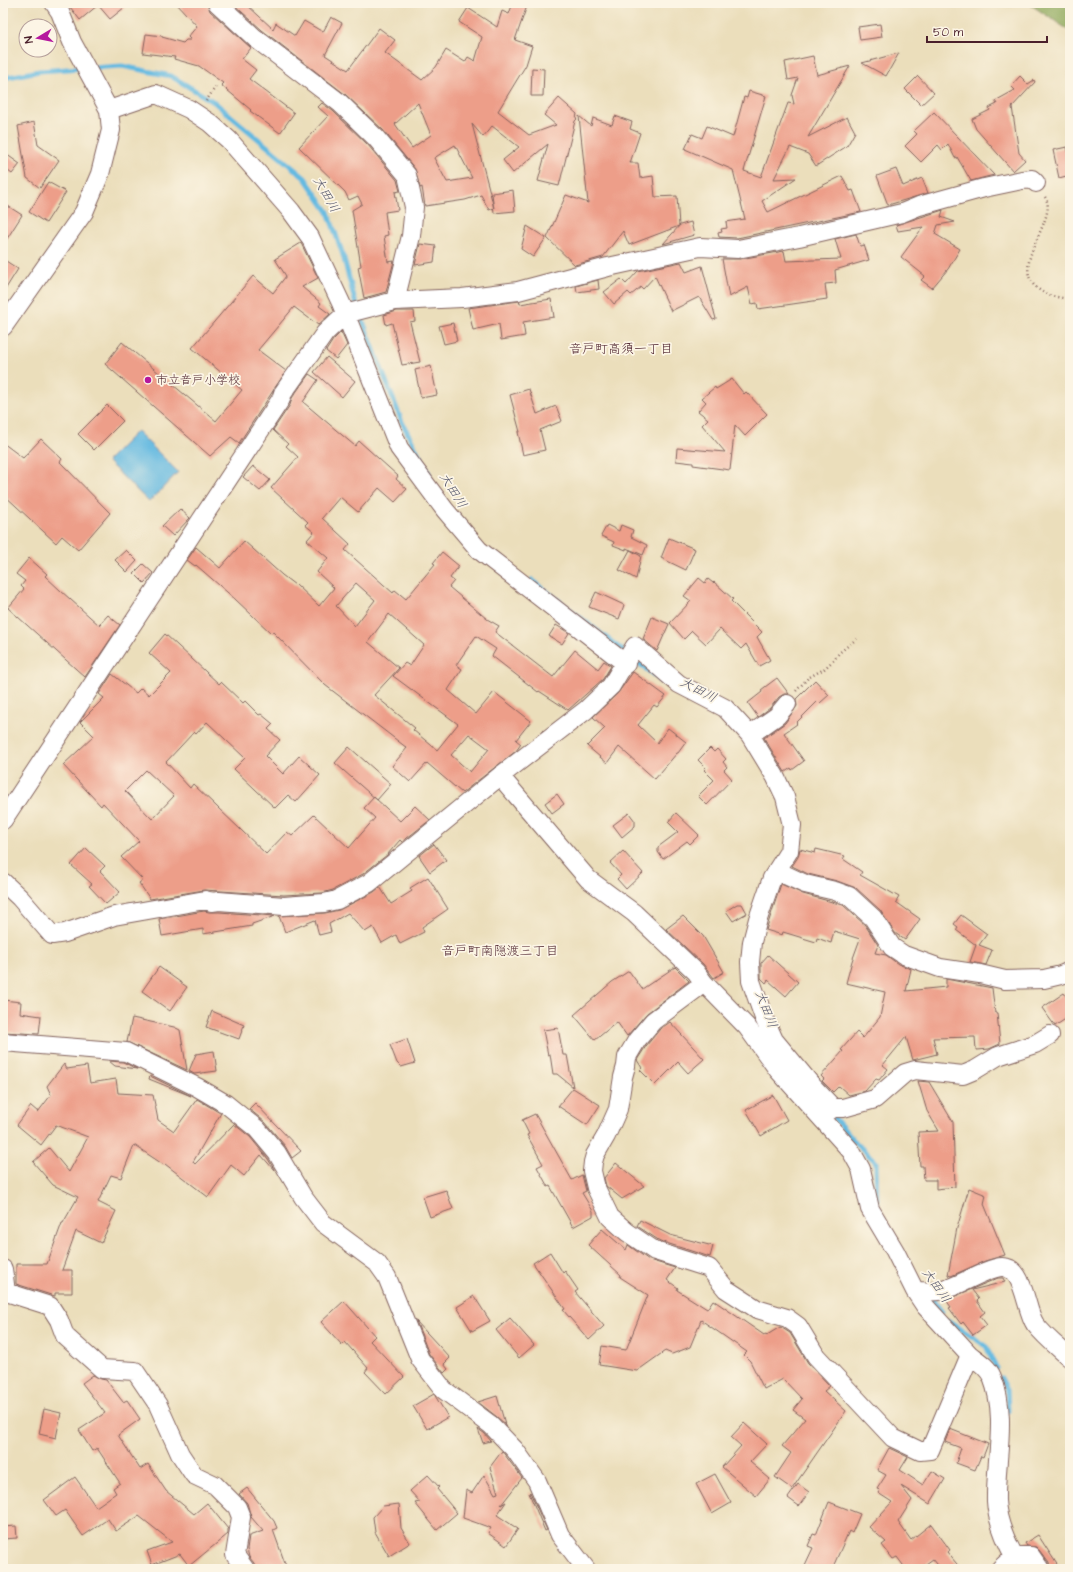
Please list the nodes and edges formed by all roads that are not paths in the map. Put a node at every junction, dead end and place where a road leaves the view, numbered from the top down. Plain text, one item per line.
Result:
1 (54, 3) edge
2 (217, 3) edge
3 (109, 110) junction
4 (1036, 183) road end
5 (395, 301) junction
6 (345, 314) junction
7 (3, 327) edge
8 (626, 664) junction
9 (787, 704) road end
10 (750, 734) junction
11 (500, 776) junction
12 (3, 820) edge
13 (777, 871) junction
14 (3, 882) edge
15 (1070, 971) edge
16 (704, 983) junction
17 (1050, 1035) dead end
18 (3, 1042) edge
19 (827, 1112) junction
20 (3, 1269) edge
21 (914, 1291) junction
22 (970, 1355) junction
23 (1070, 1358) edge
24 (1014, 1556) junction
25 (245, 1569) edge
26 (586, 1569) edge
27 (1000, 1569) edge
28 (1040, 1569) edge

1 - 3 street
2 - 5 street
3 - 6 street
3 - 7 street
4 - 5 street
5 - 6 street
6 - 8 street
6 - 12 street
8 - 10 street
8 - 11 street
9 - 10 street
10 - 13 street
11 - 14 street
11 - 16 street
13 - 15 street
13 - 19 street
16 - 19 street
16 - 22 street
17 - 19 street
18 - 26 street
19 - 21 street
20 - 25 street
21 - 22 street
21 - 23 street
22 - 24 street
24 - 27 street
24 - 28 street

